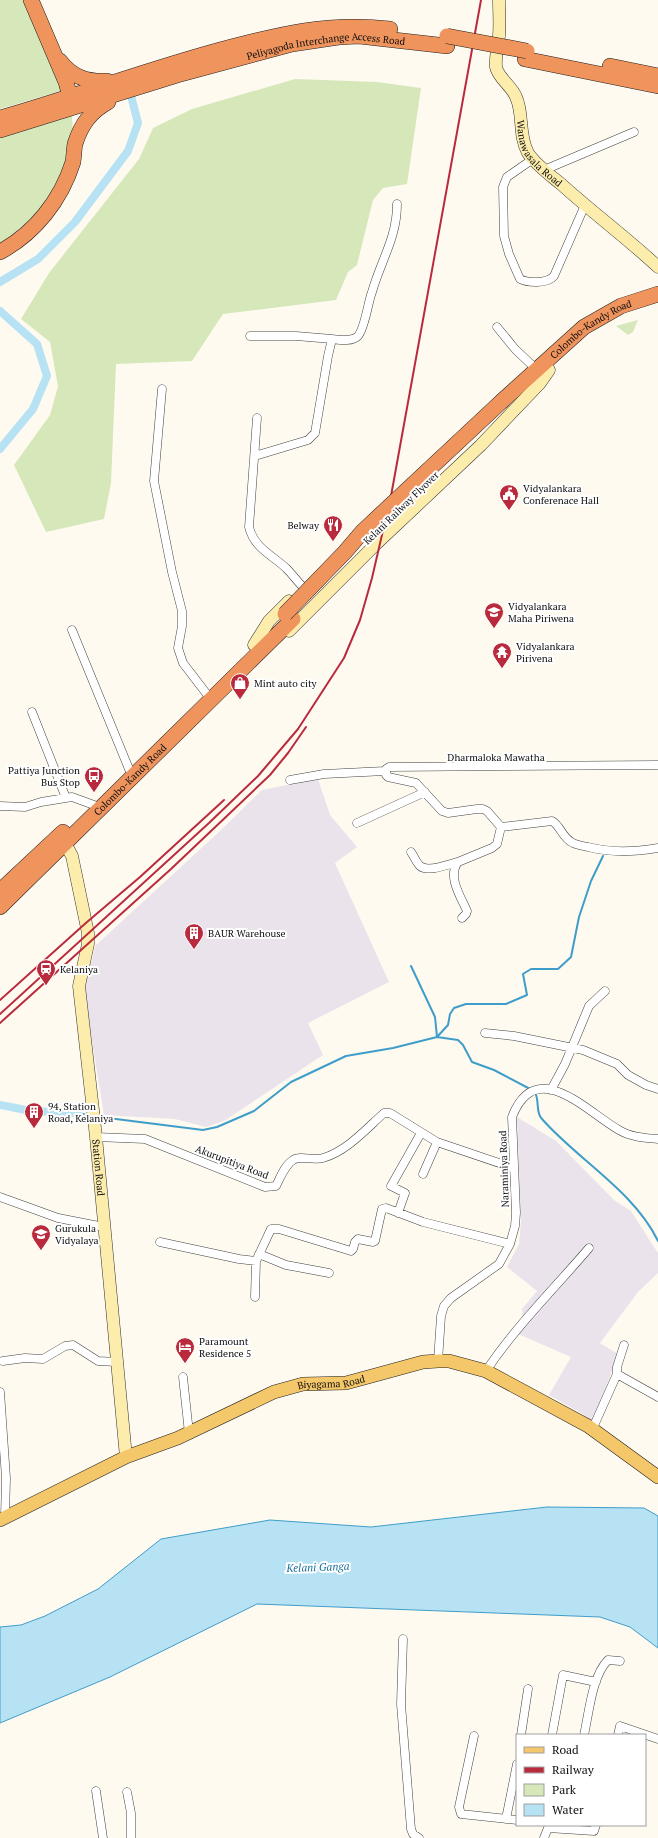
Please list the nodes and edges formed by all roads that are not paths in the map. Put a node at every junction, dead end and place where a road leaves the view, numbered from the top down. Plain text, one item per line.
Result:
1 (31, 0) edge
2 (499, 0) edge
3 (50, 46) junction
4 (526, 55) junction
5 (658, 76) edge
6 (122, 86) junction
7 (658, 86) edge
8 (72, 102) junction
9 (40, 112) junction
10 (0, 118) edge
11 (0, 130) edge
12 (634, 132) dead end
13 (75, 145) junction
14 (533, 159) junction
15 (544, 170) junction
16 (398, 204) dead end
17 (585, 206) junction
18 (0, 252) edge
19 (658, 267) edge
20 (658, 294) edge
21 (658, 303) edge
22 (497, 327) dead end
23 (250, 336) dead end
24 (332, 339) junction
25 (539, 371) junction
26 (162, 388) dead end
27 (257, 418) dead end
28 (255, 456) junction
29 (408, 480) junction
30 (426, 497) junction
31 (329, 558) junction
32 (345, 574) junction
33 (303, 587) junction
34 (72, 630) dead end
35 (257, 649) junction
36 (206, 693) junction
37 (32, 712) dead end
38 (658, 765) edge
39 (129, 768) junction
40 (385, 771) junction
41 (290, 780) dead end
42 (425, 792) junction
43 (66, 798) junction
44 (94, 805) junction
45 (0, 806) edge
46 (357, 823) dead end
47 (501, 827) junction
48 (63, 839) junction
49 (658, 848) edge
50 (411, 852) dead end
51 (458, 862) junction
52 (0, 891) edge
53 (0, 908) edge
54 (462, 918) dead end
55 (606, 991) dead end
56 (485, 1033) dead end
57 (572, 1047) junction
58 (658, 1089) edge
59 (551, 1090) junction
60 (421, 1133) junction
61 (96, 1137) junction
62 (658, 1139) edge
63 (437, 1142) junction
64 (514, 1168) junction
65 (423, 1174) dead end
66 (0, 1197) edge
67 (398, 1213) junction
68 (104, 1227) junction
69 (160, 1242) dead end
70 (510, 1244) junction
71 (589, 1248) dead end
72 (257, 1258) junction
73 (329, 1273) dead end
74 (255, 1298) dead end
75 (624, 1345) dead end
76 (3, 1360) dead end
77 (438, 1361) junction
78 (117, 1362) junction
79 (486, 1371) junction
80 (617, 1374) junction
81 (183, 1377) dead end
82 (0, 1392) edge
83 (658, 1397) edge
84 (592, 1430) junction
85 (189, 1433) junction
86 (126, 1457) junction
87 (658, 1477) edge
88 (3, 1478) edge
89 (3, 1519) edge
90 (403, 1639) dead end
91 (620, 1661) dead end
92 (596, 1682) junction
93 (528, 1689) dead end
94 (521, 1734) edge
95 (552, 1734) edge
96 (584, 1734) edge
97 (618, 1734) edge
98 (643, 1734) edge
99 (646, 1735) edge
100 (474, 1736) dead end
101 (658, 1739) edge
102 (516, 1769) edge
103 (96, 1791) dead end
104 (127, 1792) dead end
105 (506, 1819) junction
106 (516, 1820) edge
107 (596, 1826) edge
108 (563, 1827) edge
109 (103, 1838) edge
110 (131, 1838) edge
111 (419, 1838) edge
112 (544, 1838) edge

1 - 3 highway
2 - 14 street, Wanawasala Road
3 - 6 highway
3 - 8 highway
4 - 5 highway, Peliyagoda Interchange Access Road
4 - 6 highway, Peliyagoda Interchange Access Road
4 - 7 highway, Peliyagoda Interchange Access Road
6 - 8 highway, Peliyagoda Interchange Access Road
6 - 13 highway
8 - 9 highway, Peliyagoda Interchange Access Road
8 - 13 highway
9 - 10 highway, Peliyagoda Interchange Access Road
9 - 11 highway, Peliyagoda Interchange Access Road
12 - 15 street
13 - 18 highway
14 - 15 street, Wanawasala Road
14 - 17 street
15 - 17 street, Wanawasala Road
16 - 24 street
17 - 19 street, Wanawasala Road
20 - 25 highway, Colombo-Kandy Road
21 - 25 highway, Colombo-Kandy Road
22 - 25 street
23 - 24 street
24 - 28 street
25 - 29 street
25 - 30 street
25 - 35 highway, Kelani Railway Flyover, bridge
26 - 36 street
27 - 28 street
28 - 33 street
29 - 30 street
29 - 31 street
30 - 32 street
31 - 32 street
31 - 33 street
32 - 35 street
33 - 35 street
34 - 39 street
35 - 36 highway, Colombo-Kandy Road
35 - 48 highway, Colombo-Kandy Road
36 - 39 highway, Colombo-Kandy Road
37 - 43 street
38 - 40 street, Dharmaloka Mawatha
39 - 44 highway, Colombo-Kandy Road
40 - 41 street
40 - 42 street
42 - 46 street
42 - 47 street
43 - 44 street
43 - 45 street
44 - 48 highway, Colombo-Kandy Road
47 - 49 street
47 - 51 street
48 - 52 highway, Colombo-Kandy Road
48 - 53 highway, Colombo-Kandy Road
48 - 61 street, Station Road
50 - 51 street
51 - 54 street
55 - 57 street
56 - 57 street
57 - 58 street
57 - 59 street
59 - 62 street, Naraminiya Road
59 - 64 street, Naraminiya Road
60 - 61 street, Akurupitiya Road
60 - 63 street, Akurupitiya Road
60 - 67 street
61 - 68 street, Station Road
63 - 64 street, Akurupitiya Road
63 - 65 street
64 - 70 street, Naraminiya Road
66 - 68 street
67 - 70 street
67 - 72 street
68 - 78 street, Station Road
69 - 72 street
70 - 77 street, Naraminiya Road
71 - 79 street
72 - 73 street
72 - 74 street
75 - 80 street
76 - 78 street
77 - 79 main road, Biyagama Road
77 - 85 main road, Biyagama Road
78 - 86 street, Station Road
79 - 84 main road, Biyagama Road
80 - 83 street
80 - 84 street
81 - 85 street
82 - 88 street
84 - 87 main road, Biyagama Road
85 - 86 main road, Biyagama Road
86 - 89 main road, Biyagama Road
88 - 89 street
90 - 111 street
91 - 92 street
92 - 95 street
92 - 96 street
93 - 94 street
97 - 98 street
99 - 101 street
100 - 105 street
102 - 105 street
103 - 109 street
104 - 110 street
105 - 106 street
107 - 108 street
108 - 112 street

